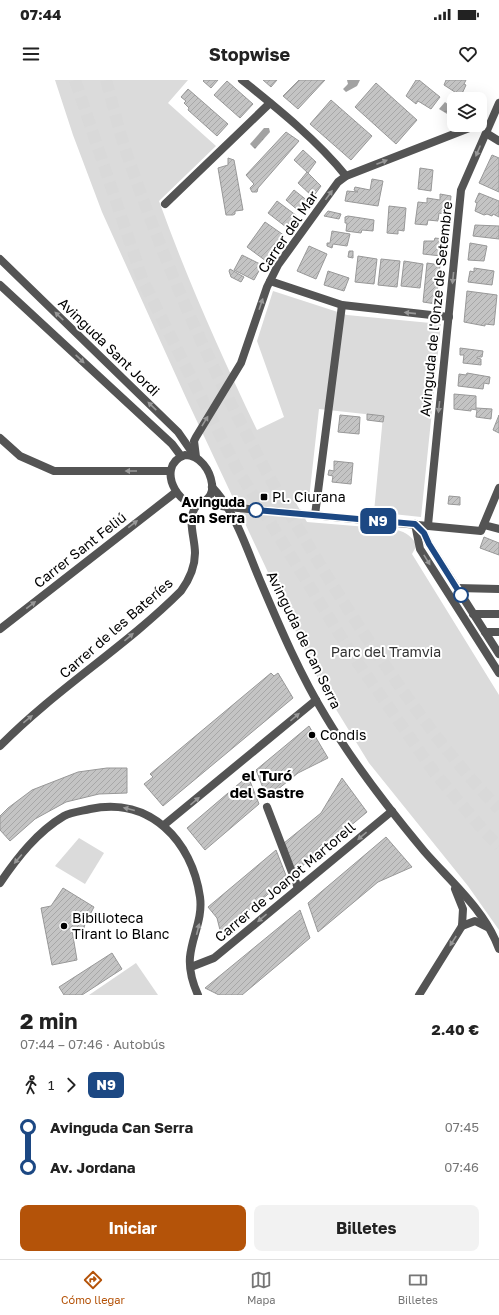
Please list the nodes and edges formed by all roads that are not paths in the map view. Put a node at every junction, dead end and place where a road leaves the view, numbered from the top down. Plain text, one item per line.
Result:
1 (242, 80) edge
2 (270, 103) junction
3 (499, 103) edge
4 (490, 120) junction
5 (487, 121) edge
6 (459, 132) edge
7 (486, 133) junction
8 (499, 142) edge
9 (346, 176) junction
10 (164, 204) dead end
11 (0, 259) edge
12 (270, 281) junction
13 (0, 284) edge
14 (342, 305) junction
15 (449, 317) junction
16 (0, 438) edge
17 (181, 456) junction
18 (196, 457) junction
19 (170, 471) junction
20 (212, 487) junction
21 (499, 488) edge
22 (176, 492) junction
23 (200, 504) junction
24 (228, 507) junction
25 (315, 515) junction
26 (415, 524) junction
27 (428, 525) junction
28 (484, 525) junction
29 (499, 529) edge
30 (457, 588) junction
31 (499, 589) edge
32 (474, 614) junction
33 (499, 614) edge
34 (0, 629) edge
35 (485, 632) junction
36 (499, 632) edge
37 (499, 654) edge
38 (499, 673) edge
39 (316, 700) junction
40 (0, 746) edge
41 (267, 807) dead end
42 (392, 811) junction
43 (164, 825) junction
44 (450, 880) junction
45 (0, 883) edge
46 (298, 888) junction
47 (462, 926) junction
48 (488, 927) junction
49 (499, 949) edge
50 (191, 967) junction
51 (198, 995) edge
52 (419, 995) edge

1 - 2 street
2 - 9 street
2 - 10 street
3 - 4 street, Avinguda de l'Onze de Setembre
4 - 5 street
4 - 7 street, Avinguda de l'Onze de Setembre
9 -> 6 street, Carrer del Mar
7 - 8 street
7 -> 15 street, Avinguda de l'Onze de Setembre
12 -> 9 street, Carrer del Mar
18 -> 11 street, Avinguda Sant Jordi
12 - 14 street
18 -> 12 street, Carrer del Mar
13 -> 17 street
15 -> 14 street
14 - 25 street
15 -> 27 street, Avinguda de l'Onze de Setembre
19 -> 16 street
17 - 18 street
17 - 19 street
18 - 20 street
19 - 22 street
20 - 23 street
20 - 24 street, Avinguda de Can Serra
21 - 28 street
22 - 23 street
34 -> 22 street, Carrer Sant Feliú
23 - 24 street
40 -> 23 street, Carrer de les Bateríes
24 - 25 street
24 - 39 street, Avinguda de Can Serra
25 - 26 street
26 - 27 street
26 - 30 street
26 -> 38 street
27 - 28 street
28 - 29 street
30 - 31 street
30 - 32 street
32 - 33 street
32 - 35 street
35 - 36 street
35 - 37 street
39 - 42 street, Avinguda de Can Serra
43 -> 39 street
41 - 46 street
42 - 44 street, Avinguda de Can Serra
42 -> 46 street, Carrer de Joanot Martorell
43 -> 45 street
50 -> 43 street
44 - 47 street
44 - 48 street, Avinguda de Can Serra
46 -> 50 street, Carrer de Joanot Martorell
47 - 48 street
47 -> 52 street
48 - 49 street, Avinguda de Can Serra
50 - 51 street

